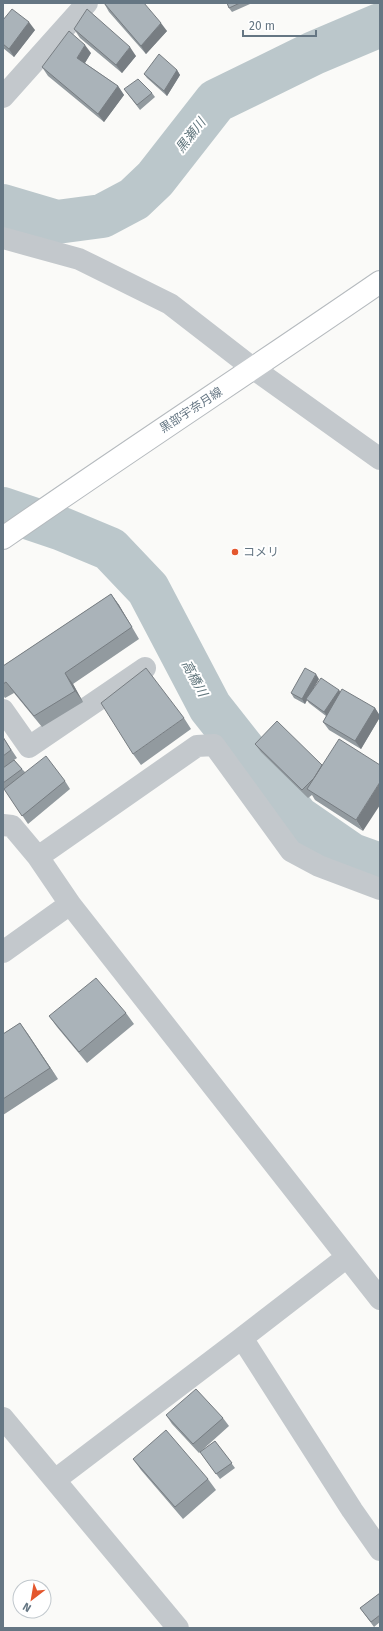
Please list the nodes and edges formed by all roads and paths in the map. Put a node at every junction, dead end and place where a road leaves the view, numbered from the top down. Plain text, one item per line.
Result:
1 (87, 3) edge
2 (3, 97) edge
3 (3, 238) edge
4 (380, 282) edge
5 (254, 369) junction
6 (380, 459) edge
7 (3, 538) edge
8 (145, 668) edge
9 (3, 710) edge
10 (3, 825) edge
11 (38, 857) junction
12 (380, 889) edge
13 (70, 904) junction
14 (3, 952) edge
15 (347, 1257) junction
16 (380, 1299) edge
17 (242, 1338) junction
18 (3, 1418) edge
19 (55, 1480) junction
20 (380, 1550) edge
21 (178, 1628) edge

1 - 2 street
3 - 5 street
4 - 5 main road, 黒部宇奈月線
5 - 6 street
5 - 7 main road, 黒部宇奈月線
8 - 9 street
10 - 11 street
11 - 12 street
11 - 13 street
13 - 14 street
13 - 15 street
15 - 16 street
15 - 17 street
17 - 19 street
17 - 20 street
18 - 19 street
19 - 21 street

